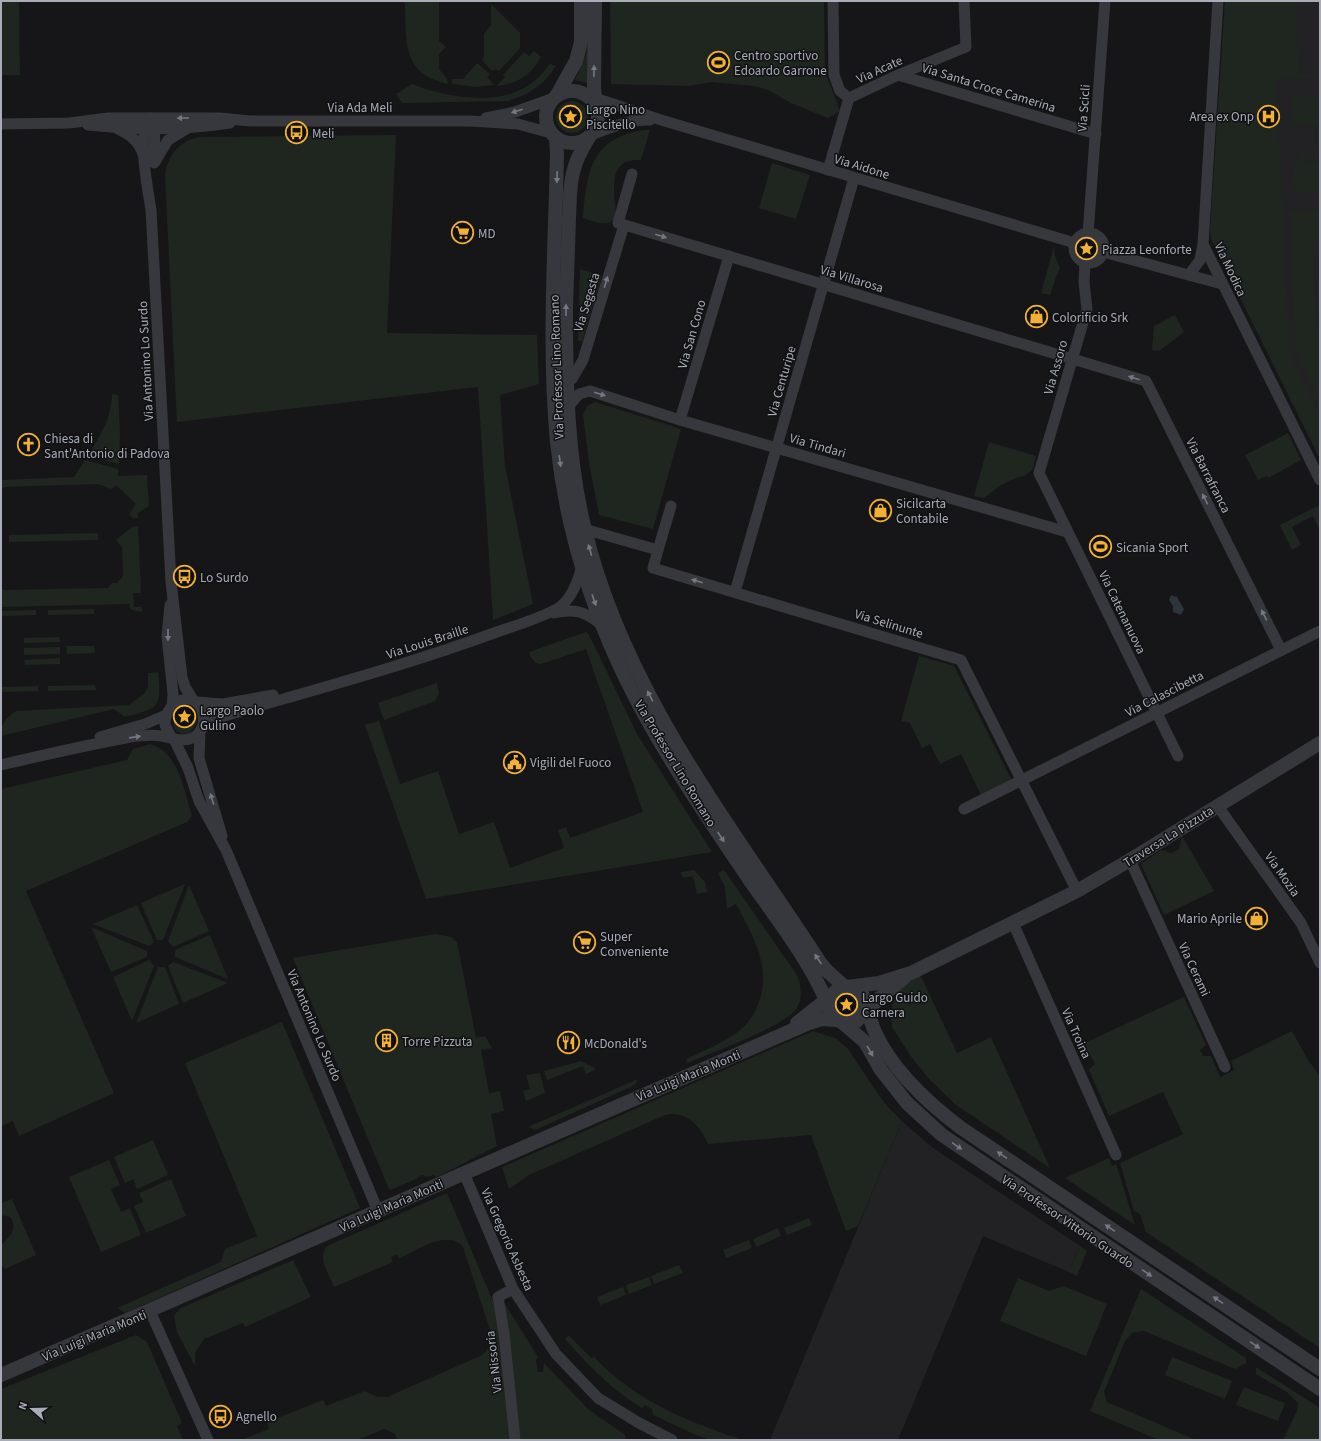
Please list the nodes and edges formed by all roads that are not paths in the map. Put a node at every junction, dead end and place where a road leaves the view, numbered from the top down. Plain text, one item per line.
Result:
1 (581, 1) edge
2 (595, 1) edge
3 (833, 1) edge
4 (964, 1) edge
5 (1105, 1) edge
6 (1218, 1) edge
7 (898, 75) junction
8 (556, 96) junction
9 (849, 98) junction
10 (593, 101) junction
11 (470, 120) junction
12 (661, 120) junction
13 (250, 121) junction
14 (69, 123) junction
15 (1, 124) edge
16 (150, 124) junction
17 (189, 127) junction
18 (116, 128) junction
19 (1096, 134) junction
20 (553, 135) junction
21 (590, 136) junction
22 (144, 157) junction
23 (154, 163) junction
24 (828, 170) junction
25 (632, 174) dead end
26 (854, 178) junction
27 (151, 210) junction
28 (624, 225) junction
29 (1088, 234) junction
30 (1075, 243) junction
31 (1203, 244) junction
32 (1103, 252) junction
33 (729, 256) junction
34 (1085, 263) junction
35 (1189, 275) junction
36 (824, 284) junction
37 (1222, 284) junction
38 (1072, 358) junction
39 (567, 383) junction
40 (568, 407) junction
41 (680, 420) junction
42 (776, 448) junction
43 (1042, 459) joint
44 (1320, 480) edge
45 (671, 506) dead end
46 (584, 529) junction
47 (1067, 532) junction
48 (658, 550) junction
49 (582, 566) junction
50 (171, 582) junction
51 (734, 592) junction
52 (536, 618) junction
53 (602, 626) junction
54 (1320, 631) edge
55 (1282, 650) junction
56 (325, 687) junction
57 (194, 701) junction
58 (169, 711) junction
59 (1156, 712) junction
60 (201, 729) junction
61 (173, 738) junction
62 (1320, 744) edge
63 (56, 752) junction
64 (1178, 756) dead end
65 (1, 765) edge
66 (1022, 781) junction
67 (1217, 805) junction
68 (964, 809) dead end
69 (226, 850) junction
70 (1130, 860) junction
71 (1076, 891) junction
72 (1013, 923) junction
73 (1320, 963) edge
74 (911, 973) junction
75 (849, 987) junction
76 (833, 1009) junction
77 (865, 1010) junction
78 (781, 1035) junction
79 (1225, 1067) dead end
80 (1116, 1155) dead end
81 (464, 1173) junction
82 (378, 1211) junction
83 (513, 1289) junction
84 (150, 1311) junction
85 (1320, 1369) edge
86 (1, 1375) edge
87 (1320, 1388) edge
88 (208, 1440) edge
89 (515, 1440) edge
90 (672, 1440) edge

1 - 8 street
10 -> 2 street
3 - 9 street
4 - 7 street, Via Acate
5 - 19 street, Via Scicli
6 - 31 street, Via Modica
7 - 9 street, Via Acate
7 - 19 street, Via Santa Croce Camerina
8 - 10 street
8 -> 11 street
8 - 20 street
9 - 24 street
10 - 12 street
10 - 21 street
11 - 13 street, Via Ada Meli
11 - 20 street
12 - 21 street
12 - 24 street, Via Aidone
13 -> 16 street
13 - 17 street
14 - 15 street
14 - 16 street
14 - 18 street
16 - 17 street
16 - 18 street
16 - 22 street
16 - 23 street
17 - 23 street
18 - 22 street
19 - 29 street, Via Scicli
20 - 21 street
20 -> 49 street, Via Professor Lino Romano
39 -> 21 street, Via Professor Lino Romano
22 - 27 street
23 - 27 street
24 - 26 street, Via Aidone
25 - 28 street
26 - 30 street, Via Aidone
26 - 36 street, Via Centuripe
27 - 50 street, Via Antonino Lo Surdo
28 -> 33 street, Via Villarosa
39 -> 28 street, Via Segesta
29 - 30 street
29 - 32 street
30 - 34 street
31 - 35 street
31 - 37 street, Via Modica
32 - 34 street
32 - 35 street
33 - 36 street, Via Villarosa
33 - 41 street, Via San Cono
34 - 38 street, Via Assoro
35 - 37 street
36 - 38 street, Via Villarosa
36 - 42 street, Via Centuripe
37 - 44 street, Via Modica
38 - 43 street, Via Assoro
55 -> 38 street, Via Barrafranca
39 - 40 street, Via Professor Lino Romano
40 -> 41 street, Via Tindari
40 - 46 street, Via Professor Lino Romano
41 - 42 street, Via Tindari
42 - 47 street, Via Tindari
42 - 51 street, Via Centuripe
43 - 47 street, Via Catenanuova
45 - 48 street
46 - 48 street
75 -> 46 street, Via Professor Lino Romano
47 - 59 street, Via Catenanuova
51 -> 48 street, Via Selinunte
49 - 52 street
49 -> 53 street, Via Professor Lino Romano
50 - 57 street
50 -> 58 street
51 - 66 street, Via Selinunte
52 - 53 street
52 - 56 street, Via Louis Braille
53 -> 76 street, Via Professor Lino Romano
54 - 55 street, Via Calascibetta
55 - 59 street, Via Calascibetta
56 - 57 street
56 - 60 street
57 - 58 street
57 - 60 street
58 - 61 street
58 - 63 street
59 - 64 street, Via Catenanuova
59 - 66 street, Via Calascibetta
60 - 61 street
69 -> 60 street
63 -> 61 street
61 - 69 street
62 - 67 street, Traversa La Pizzuta
63 - 65 street
66 - 68 street, Via Calascibetta
66 - 71 street, Via Selinunte
67 - 70 street, Traversa La Pizzuta
67 - 73 street, Via Mozia
69 - 82 street, Via Antonino Lo Surdo
70 - 71 street, Traversa La Pizzuta
70 - 79 street, Via Cerami
71 - 72 street, Traversa La Pizzuta
72 - 74 street
72 - 80 street, Via Troina
74 - 75 street
74 - 77 street
75 - 76 street
75 - 77 street
76 - 77 street
76 - 78 street
76 - 78 street
76 -> 87 street, Via Professor Vittorio Guardo
85 -> 77 street, Via Professor Vittorio Guardo
78 - 81 street, Via Luigi Maria Monti
81 - 82 street, Via Luigi Maria Monti
81 - 83 street, Via Gregorio Asbesta
82 - 84 street, Via Luigi Maria Monti
83 - 89 street, Via Nissoria
83 - 90 street, Via Gregorio Asbesta
84 - 86 street, Via Luigi Maria Monti
84 - 88 street

